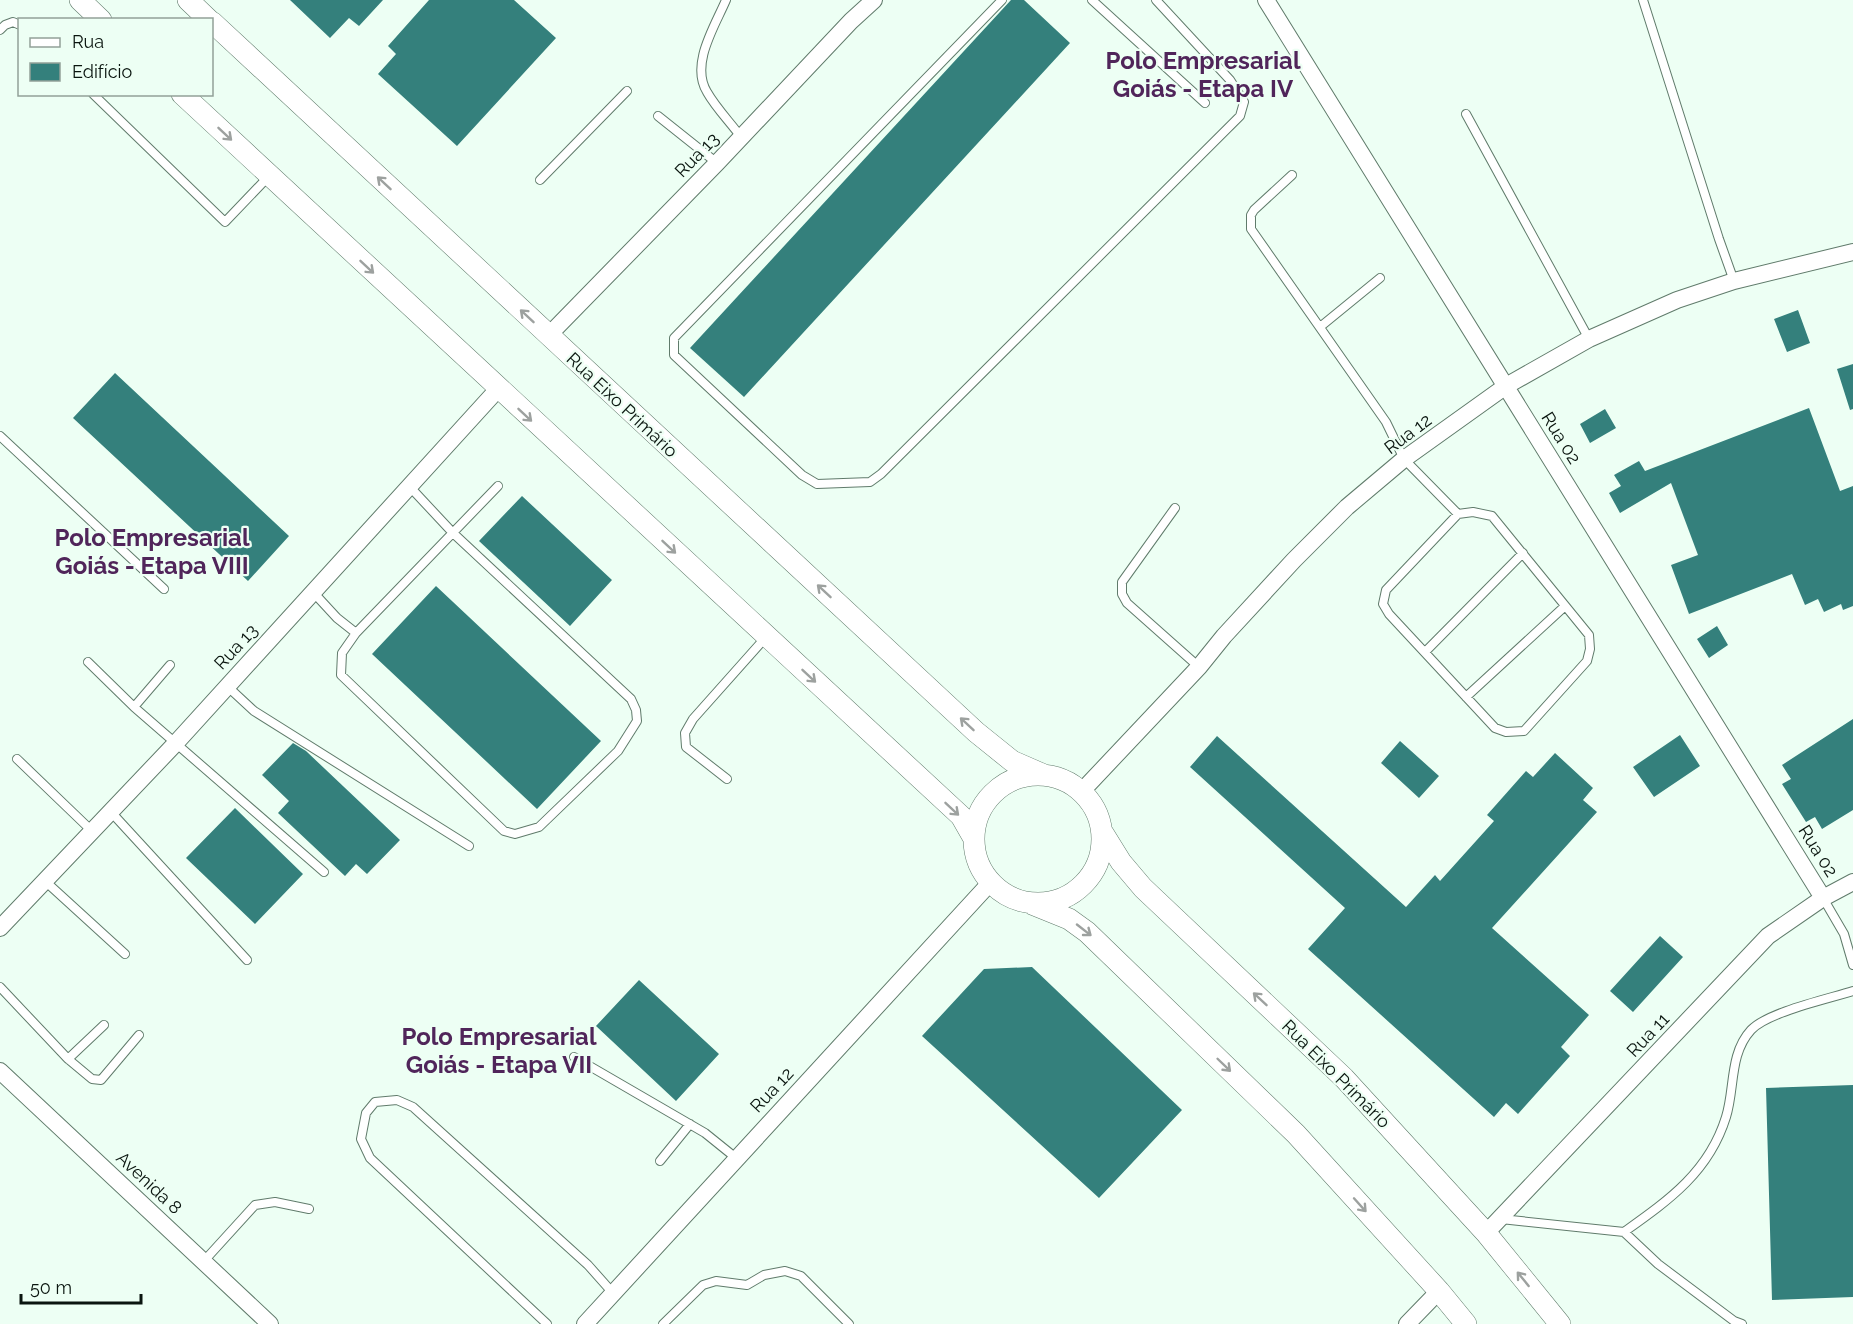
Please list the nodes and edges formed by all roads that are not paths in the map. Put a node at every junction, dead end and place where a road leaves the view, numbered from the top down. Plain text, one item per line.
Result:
1 (80, 0) edge
2 (188, 0) edge
3 (726, 0) edge
4 (874, 0) edge
5 (1002, 0) edge
6 (1092, 0) edge
7 (1156, 0) edge
8 (1266, 0) edge
9 (1643, 0) edge
10 (99, 18) edge
11 (207, 18) edge
12 (18, 24) edge
13 (213, 24) edge
14 (0, 30) edge
15 (627, 91) dead end
16 (95, 96) edge
17 (184, 96) edge
18 (1205, 103) dead end
19 (1466, 114) dead end
20 (658, 116) dead end
21 (741, 137) junction
22 (717, 164) junction
23 (270, 176) junction
24 (1292, 176) dead end
25 (540, 180) dead end
26 (1853, 252) edge
27 (1380, 278) dead end
28 (1734, 281) junction
29 (1320, 327) junction
30 (548, 336) junction
31 (1589, 339) junction
32 (1506, 386) junction
33 (498, 389) junction
34 (0, 436) edge
35 (1404, 459) junction
36 (498, 486) dead end
37 (410, 487) junction
38 (1175, 508) dead end
39 (1458, 514) junction
40 (453, 533) junction
41 (1523, 553) junction
42 (164, 589) dead end
43 (313, 592) junction
44 (1564, 607) junction
45 (356, 633) junction
46 (766, 637) junction
47 (1425, 652) junction
48 (88, 662) dead end
49 (170, 665) dead end
50 (1199, 667) junction
51 (227, 686) junction
52 (1466, 697) junction
53 (134, 707) junction
54 (176, 744) junction
55 (17, 759) dead end
56 (1042, 774) junction
57 (727, 779) dead end
58 (1082, 791) junction
59 (111, 812) junction
60 (93, 832) junction
61 (1103, 833) junction
62 (973, 837) junction
63 (469, 846) dead end
64 (324, 872) dead end
65 (45, 881) junction
66 (1853, 882) edge
67 (990, 883) junction
68 (1823, 898) junction
69 (1032, 904) junction
70 (0, 928) edge
71 (124, 954) dead end
72 (248, 960) dead end
73 (1853, 966) edge
74 (0, 987) edge
75 (1853, 990) edge
76 (104, 1025) dead end
77 (139, 1035) dead end
78 (574, 1057) dead end
79 (68, 1059) junction
80 (0, 1071) edge
81 (690, 1124) junction
82 (736, 1158) junction
83 (660, 1161) dead end
84 (309, 1209) dead end
85 (1493, 1226) junction
86 (1624, 1232) junction
87 (204, 1261) junction
88 (1439, 1291) junction
89 (612, 1292) junction
90 (270, 1324) edge
91 (547, 1324) edge
92 (585, 1324) edge
93 (663, 1324) edge
94 (849, 1324) edge
95 (1407, 1324) edge
96 (1466, 1324) edge
97 (1560, 1324) edge
98 (1742, 1324) edge

1 - 10 street
2 - 11 street, Rua Eixo Primário
3 - 21 lane
4 - 21 street, Rua 13
5 - 7 lane
6 - 18 lane
8 - 32 street, Rua 02
9 - 28 lane
12 - 14 lane
30 -> 13 street, Rua Eixo Primário
15 - 25 lane
16 - 23 lane
17 -> 23 street
19 - 31 lane
20 - 22 lane
21 - 22 street, Rua 13
22 - 30 street, Rua 13
23 -> 33 street
24 - 29 lane
26 - 28 street, Rua 12
27 - 29 lane
28 - 31 street, Rua 12
29 - 35 lane
56 -> 30 street, Rua Eixo Primário
31 - 32 street, Rua 12
32 - 35 street, Rua 12
32 - 68 street, Rua 02
33 - 37 street, Rua 13
33 -> 46 street
34 - 42 lane
35 - 39 lane
35 - 50 street, Rua 12
36 - 40 lane
37 - 40 lane
37 - 43 street, Rua 13
38 - 50 lane
39 - 41 lane
39 - 47 lane
40 - 45 lane
40 - 45 lane
41 - 44 lane
41 - 47 lane
43 - 45 lane
43 - 51 street, Rua 13
44 - 52 lane
44 - 52 lane
46 - 57 lane
46 -> 62 street
47 - 52 lane
48 - 53 lane
49 - 53 lane
50 - 58 street, Rua 12
51 - 54 street, Rua 13
51 - 63 lane
53 - 54 lane
54 - 59 street, Rua 13
54 - 64 lane
55 - 60 lane
56 - 58 street
56 - 62 street
58 - 61 street
59 - 60 street, Rua 13
59 - 72 lane
60 - 65 street, Rua 13
61 - 69 street
85 -> 61 street, Rua Eixo Primário
62 - 67 street
65 - 70 street, Rua 13
65 - 71 lane
66 - 68 street, Rua 11
67 - 69 street
67 - 82 street, Rua 12
68 - 73 lane
68 - 85 street, Rua 11
69 -> 88 street
74 - 79 lane
75 - 86 lane
76 - 79 lane
77 - 79 lane
78 - 81 lane
80 - 87 street, Avenida 8
81 - 82 lane
81 - 83 lane
82 - 89 street, Rua 12
84 - 87 lane
85 - 86 lane
97 -> 85 street, Rua Eixo Primário
86 - 98 lane
87 - 90 street, Avenida 8
88 - 95 street
88 - 96 street
89 - 91 lane
89 - 92 street, Rua 12
93 - 94 lane

